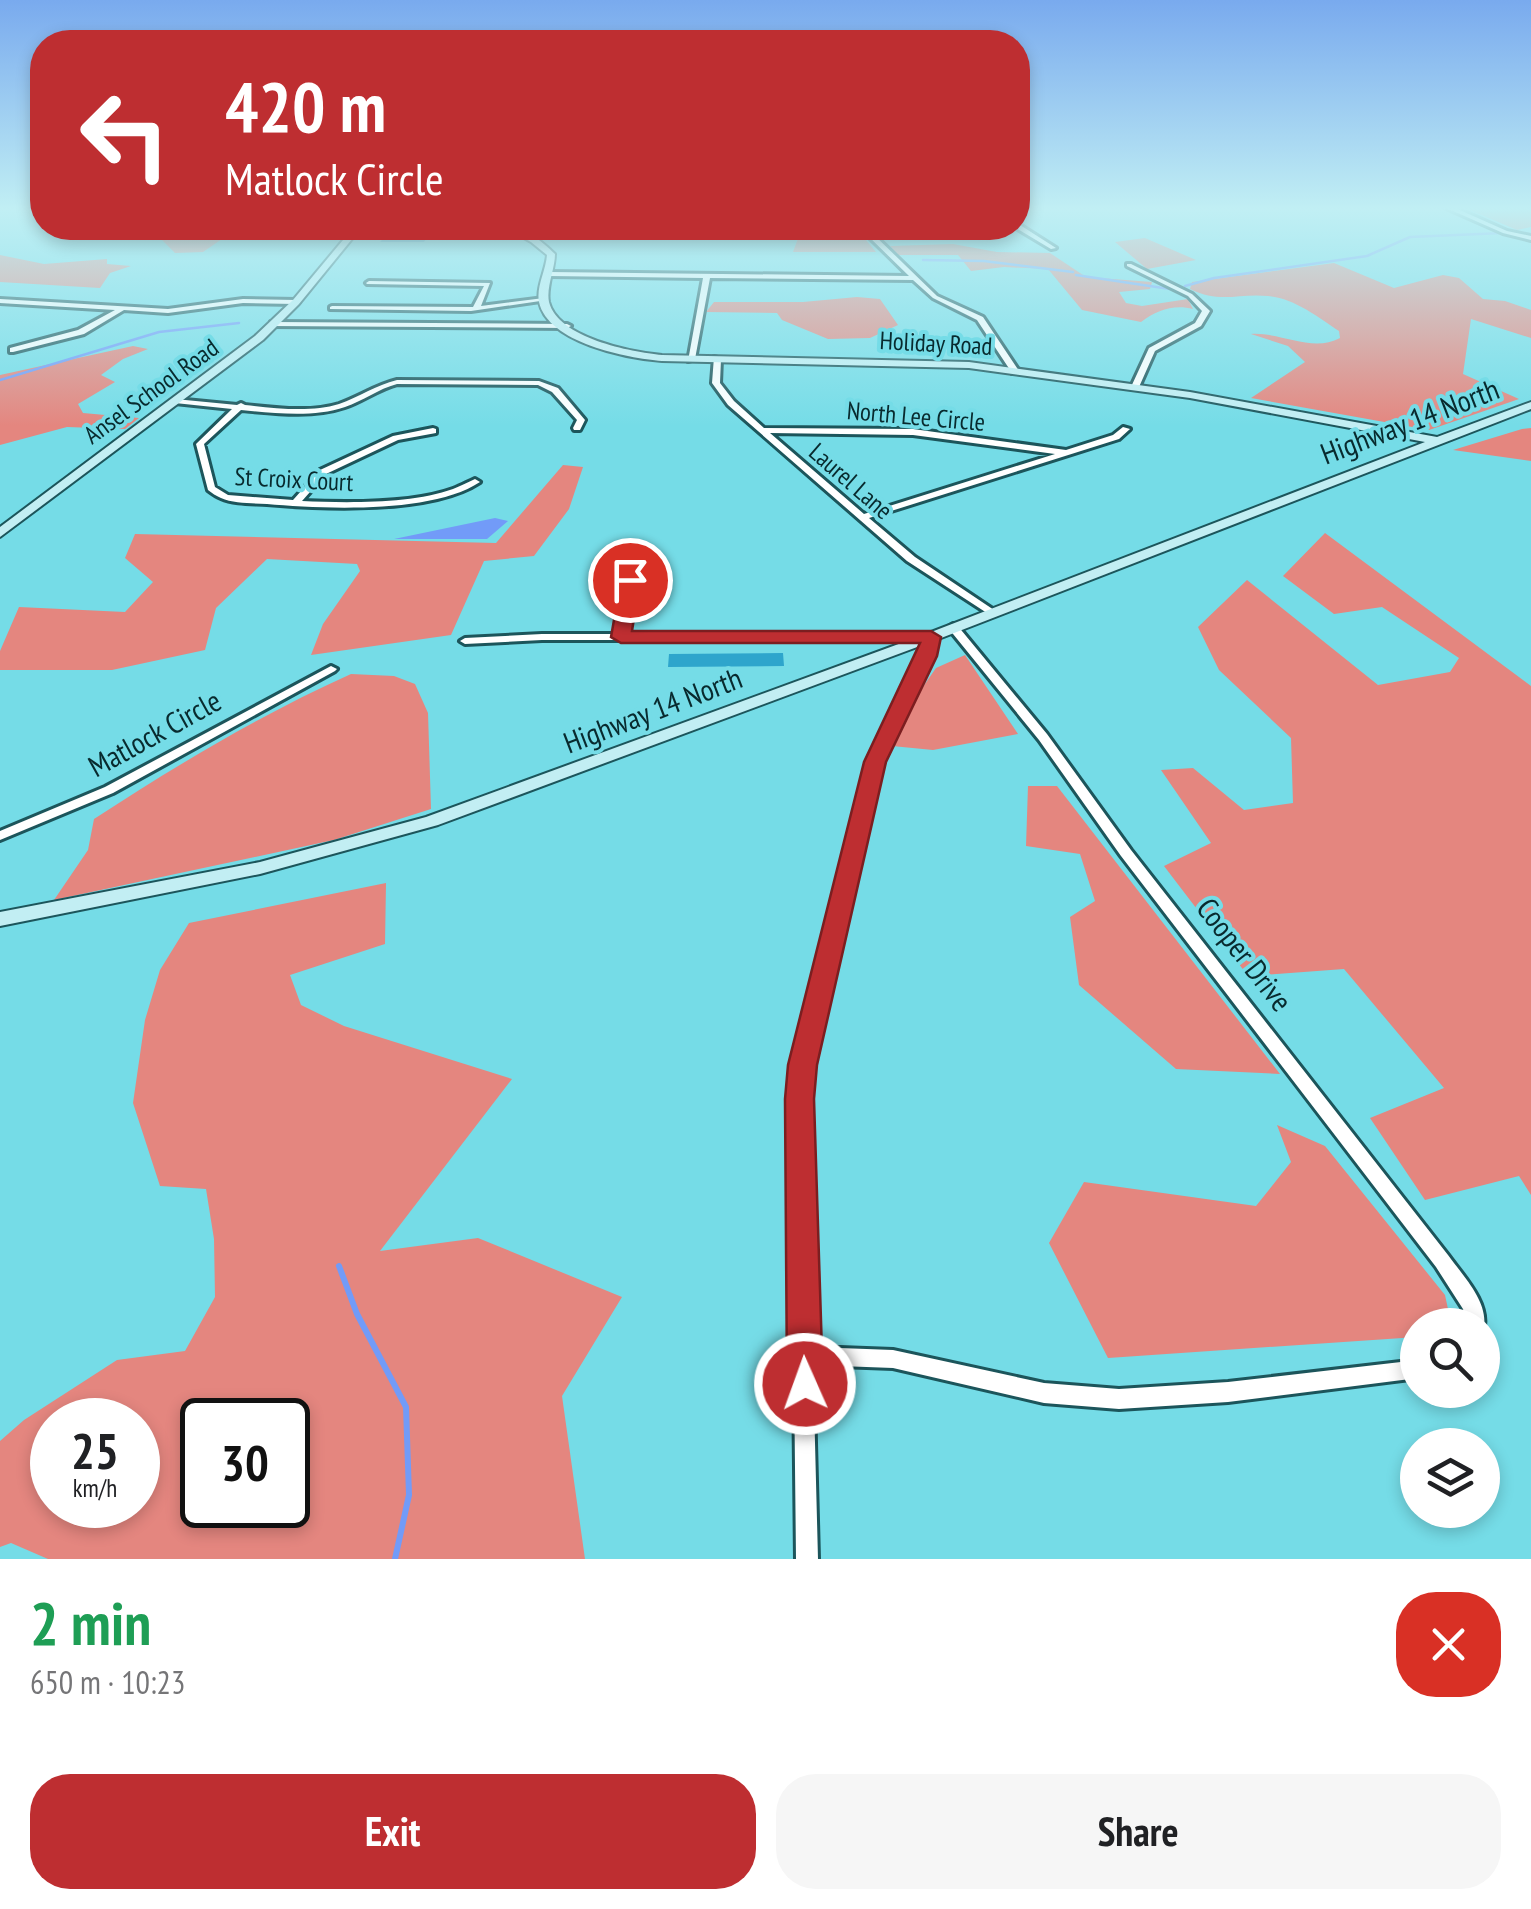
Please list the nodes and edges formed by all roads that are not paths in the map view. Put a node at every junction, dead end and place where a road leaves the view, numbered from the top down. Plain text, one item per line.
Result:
1 (314, 280) edge
2 (549, 280) edge
3 (706, 280) edge
4 (913, 280) edge
5 (1158, 280) edge
6 (369, 283) dead end
7 (384, 283) junction
8 (544, 300) junction
9 (0, 301) edge
10 (296, 302) junction
11 (123, 308) junction
12 (332, 308) dead end
13 (366, 308) junction
14 (476, 308) junction
15 (274, 324) junction
16 (567, 326) junction
17 (13, 350) dead end
18 (691, 359) junction
19 (718, 359) junction
20 (1015, 371) junction
21 (1136, 387) junction
22 (174, 401) junction
23 (241, 406) junction
24 (1531, 406) edge
25 (578, 428) dead end
26 (1126, 429) dead end
27 (761, 430) junction
28 (432, 431) dead end
29 (1437, 440) junction
30 (1067, 452) junction
31 (475, 482) dead end
32 (297, 501) junction
33 (863, 518) junction
34 (0, 533) edge
35 (635, 555) dead end
36 (990, 612) junction
37 (953, 627) junction
38 (621, 637) junction
39 (931, 637) junction
40 (465, 641) dead end
41 (330, 669) dead end
42 (0, 836) edge
43 (0, 919) edge
44 (1472, 1308) edge
45 (805, 1356) junction
46 (1400, 1372) edge
47 (807, 1559) edge

1 - 10 street, Ansel School Road
2 - 8 street
3 - 18 street
4 - 20 street
5 - 21 street
6 - 7 street
7 - 13 street
7 - 14 street
8 - 14 street
8 - 16 street, Holiday Road
9 - 11 street
10 - 11 street
10 - 15 street, Ansel School Road
11 - 17 street
12 - 13 street
13 - 14 street
15 - 16 street
15 - 22 street, Ansel School Road
16 - 18 street, Holiday Road
18 - 19 street, Holiday Road
19 - 20 street, Holiday Road
19 - 27 street, Laurel Lane
20 - 21 street, Holiday Road
21 - 29 street, Holiday Road
22 - 23 street
22 - 34 street, Ansel School Road
23 - 25 street
23 - 32 street, St Croix Court
24 - 29 street, Highway 14 North
26 - 30 street, North Lee Circle
27 - 30 street, North Lee Circle
27 - 33 street, Laurel Lane
28 - 32 street
29 - 36 street, Highway 14 North
30 - 33 street, North Lee Circle
31 - 32 street, St Croix Court
33 - 36 street, Laurel Lane
35 - 38 street
36 - 37 street, Highway 14 North
37 - 39 street, Highway 14 North
37 - 44 street, Cooper Drive
38 - 39 street
38 - 40 street
39 - 43 street, Highway 14 North
39 - 45 street
41 - 42 street, Matlock Circle
45 - 46 street
45 - 47 street

